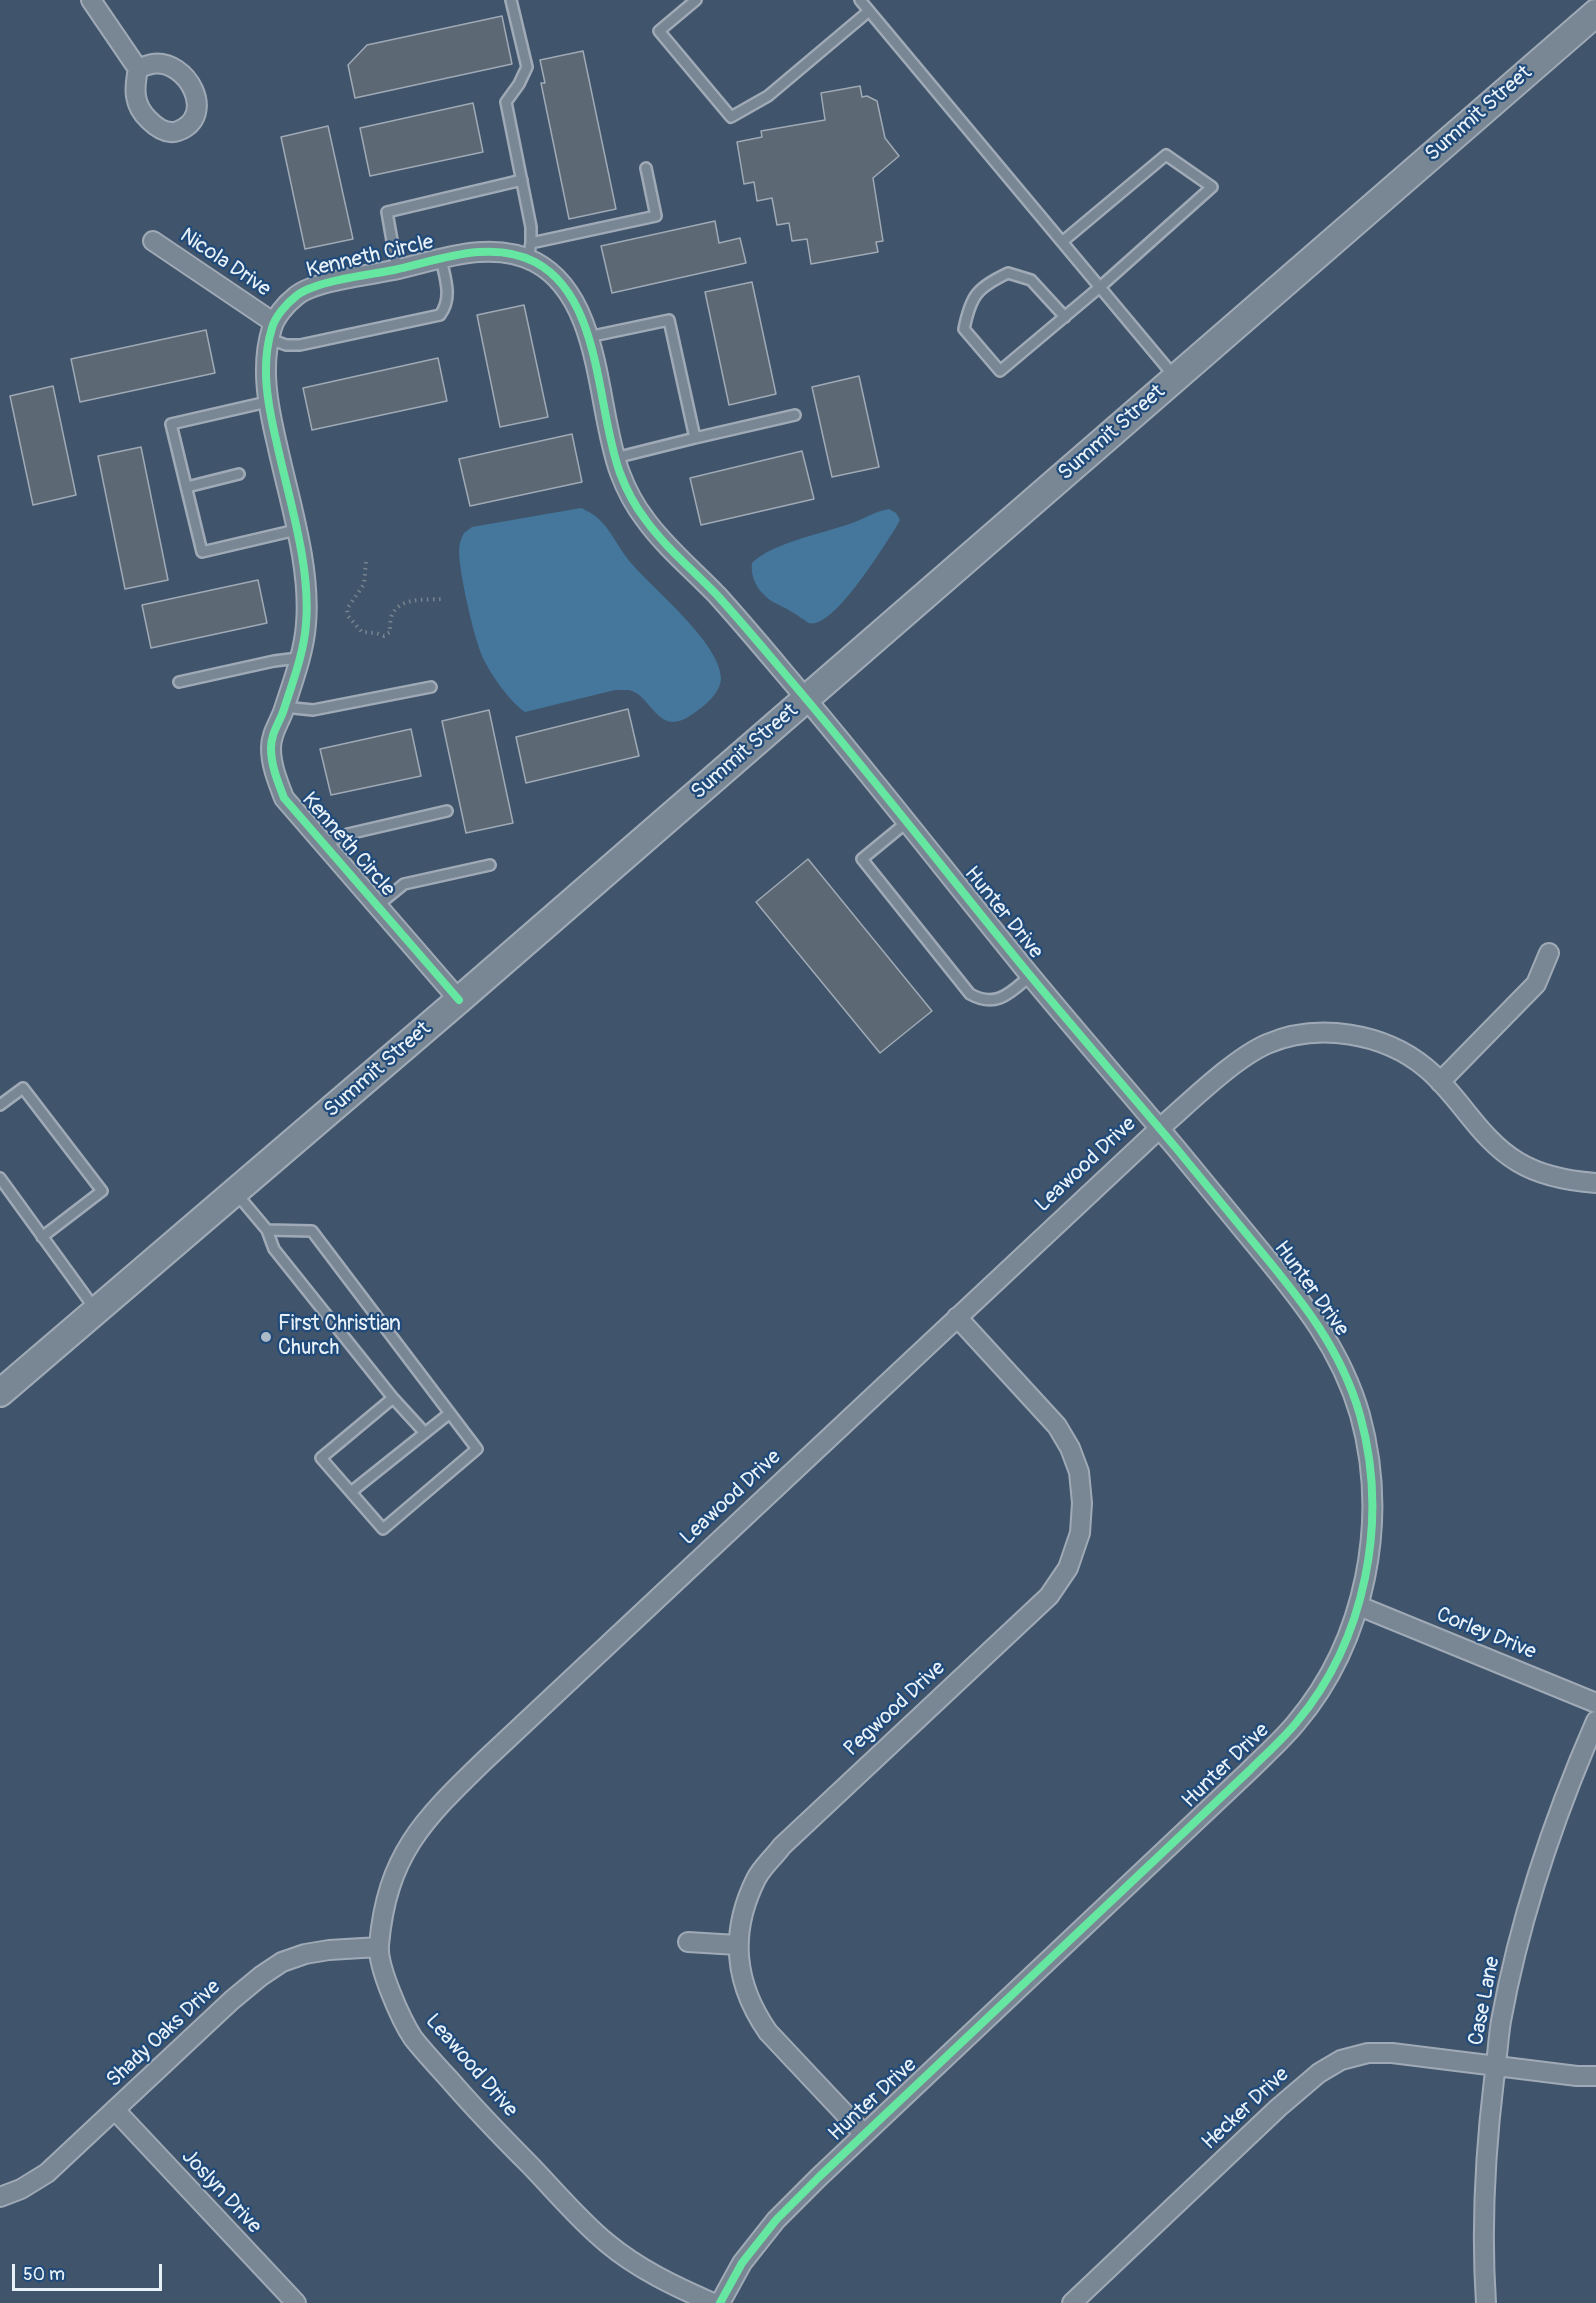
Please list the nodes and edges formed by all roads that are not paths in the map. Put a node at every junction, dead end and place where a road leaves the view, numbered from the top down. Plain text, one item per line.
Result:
1 (91, 0) edge
2 (511, 0) edge
3 (696, 0) edge
4 (860, 0) edge
5 (869, 11) junction
6 (1596, 13) edge
7 (138, 69) dead end
8 (646, 168) dead end
9 (522, 180) junction
10 (153, 241) dead end
11 (1062, 242) junction
12 (530, 250) junction
13 (441, 259) junction
14 (397, 269) junction
15 (1100, 287) junction
16 (1065, 317) junction
17 (272, 330) junction
18 (588, 337) junction
19 (1176, 377) junction
20 (267, 402) junction
21 (795, 415) dead end
22 (694, 438) junction
23 (615, 458) junction
24 (239, 474) dead end
25 (187, 487) junction
26 (296, 530) junction
27 (299, 658) junction
28 (179, 682) dead end
29 (431, 687) dead end
30 (806, 699) junction
31 (284, 707) junction
32 (447, 811) dead end
33 (907, 822) junction
34 (323, 844) junction
35 (490, 865) dead end
36 (377, 906) junction
37 (1550, 953) dead end
38 (1030, 976) junction
39 (459, 1000) junction
40 (1440, 1082) junction
41 (0, 1106) edge
42 (1160, 1128) junction
43 (0, 1178) edge
44 (1596, 1183) edge
45 (236, 1192) junction
46 (267, 1230) junction
47 (42, 1237) junction
48 (96, 1311) junction
49 (957, 1317) junction
50 (0, 1393) edge
51 (393, 1398) junction
52 (450, 1413) junction
53 (425, 1434) junction
54 (351, 1492) junction
55 (1359, 1606) junction
56 (1596, 1703) edge
57 (1596, 1721) edge
58 (688, 1942) dead end
59 (737, 1945) junction
60 (379, 1947) junction
61 (1496, 2066) junction
62 (1596, 2076) edge
63 (115, 2110) junction
64 (864, 2134) junction
65 (0, 2197) edge
66 (296, 2303) edge
67 (713, 2303) edge
68 (720, 2303) edge
69 (1072, 2303) edge
70 (1486, 2303) edge

1 - 7 street
2 - 9 lane
3 - 5 lane
4 - 5 lane
5 - 11 lane
6 - 19 main road, Summit Street
8 - 12 lane
9 - 12 lane
9 - 14 lane
10 - 17 street, Nicola Drive
11 - 15 lane
11 - 15 lane
12 - 13 street, Kenneth Circle
12 - 18 street, Kenneth Circle
13 - 14 street, Kenneth Circle
13 - 17 lane
14 - 17 street, Kenneth Circle
15 - 16 lane
15 - 19 lane
16 - 16 lane
17 - 20 street, Kenneth Circle
18 - 22 lane
18 - 23 street, Kenneth Circle
19 - 30 main road, Summit Street
20 - 25 lane
20 - 26 street, Kenneth Circle
21 - 22 lane
22 - 23 lane
23 - 30 street, Kenneth Circle
24 - 25 lane
25 - 26 lane
26 - 27 street, Kenneth Circle
27 - 28 lane
27 - 31 street, Kenneth Circle
29 - 31 lane
30 - 33 street, Hunter Drive
30 - 39 main road, Summit Street
31 - 34 street, Kenneth Circle
32 - 34 lane
33 - 38 street, Hunter Drive
33 - 38 lane
34 - 36 street, Kenneth Circle
35 - 36 lane
36 - 39 street, Kenneth Circle
37 - 40 street
38 - 42 street, Hunter Drive
39 - 45 main road, Summit Street
40 - 42 street, Leawood Drive
40 - 44 street, Leawood Drive
41 - 47 lane
42 - 49 street, Leawood Drive
42 - 55 street, Hunter Drive
43 - 47 lane
45 - 46 lane
45 - 48 main road, Summit Street
46 - 51 lane
46 - 52 lane
47 - 48 lane
48 - 50 main road, Summit Street
49 - 59 street, Pegwood Drive
49 - 60 street, Leawood Drive
51 - 53 lane
51 - 54 lane
52 - 53 lane
52 - 54 lane
53 - 54 lane
55 - 56 street, Corley Drive
55 - 64 street, Hunter Drive
57 - 61 street, Case Lane
58 - 59 street
59 - 64 street, Pegwood Drive
60 - 63 street, Shady Oaks Drive
60 - 67 street, Leawood Drive
61 - 62 street, Hecker Drive
61 - 69 street, Hecker Drive
61 - 70 street, Case Lane
63 - 65 street, Shady Oaks Drive
63 - 66 street, Joslyn Drive
64 - 68 street, Hunter Drive

